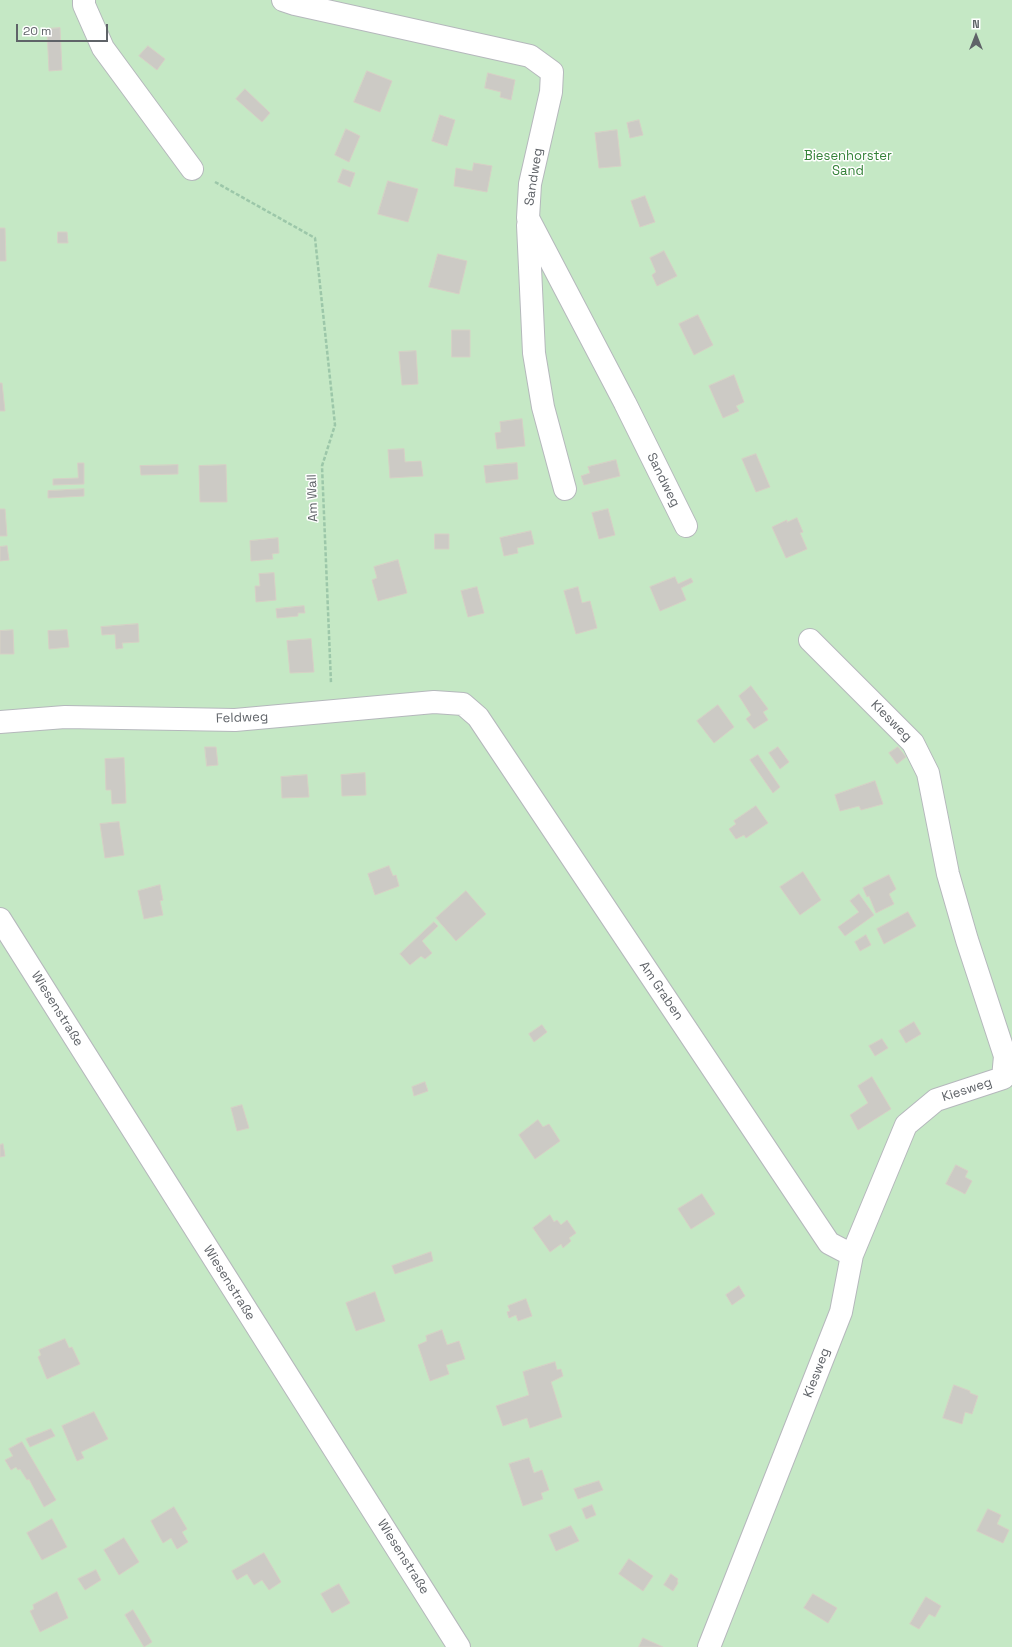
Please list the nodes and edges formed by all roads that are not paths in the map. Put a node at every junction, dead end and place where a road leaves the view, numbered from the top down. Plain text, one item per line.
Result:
1 (84, 0) edge
2 (283, 0) edge
3 (192, 169) road end
4 (528, 218) junction
5 (565, 489) dead end
6 (686, 526) dead end
7 (810, 640) dead end
8 (478, 718) joint
9 (0, 722) edge
10 (0, 919) edge
11 (852, 1256) junction
12 (459, 1647) edge
13 (710, 1647) edge

1 - 3 lane
2 - 4 lane, Sandweg
4 - 5 lane
4 - 6 lane, Sandweg
7 - 11 lane, Kiesweg
8 - 9 lane, Feldweg
8 - 11 lane, Am Graben
10 - 12 lane, Wiesenstraße
11 - 13 lane, Kiesweg

